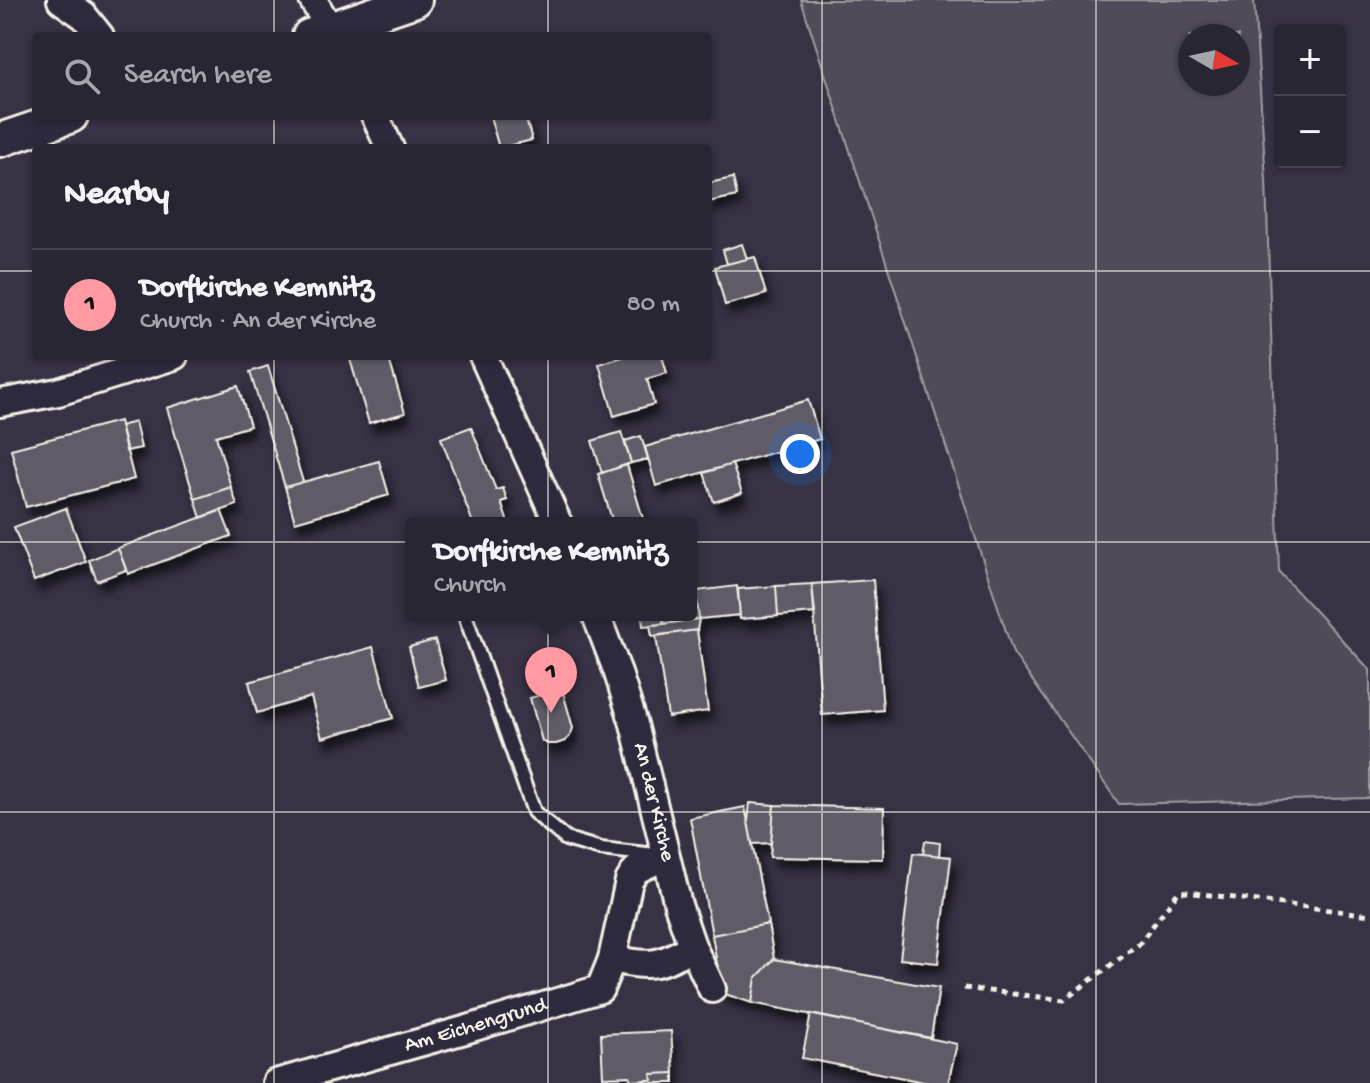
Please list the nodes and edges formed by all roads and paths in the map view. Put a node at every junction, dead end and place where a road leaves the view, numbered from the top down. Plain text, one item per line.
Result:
1 (61, 0) edge
2 (313, 0) edge
3 (415, 0) edge
4 (97, 32) edge
5 (324, 32) edge
6 (330, 32) edge
7 (59, 120) edge
8 (377, 120) edge
9 (0, 140) edge
10 (388, 144) edge
11 (161, 360) edge
12 (485, 360) edge
13 (0, 403) edge
14 (555, 517) edge
15 (467, 621) edge
16 (598, 621) edge
17 (666, 856) junction
18 (1370, 915) edge
19 (692, 946) junction
20 (612, 959) junction
21 (964, 988) dead end
22 (712, 989) dead end
23 (276, 1083) edge

1 - 4 street
2 - 5 street
3 - 6 street
7 - 9 street
8 - 10 street
11 - 13 street
12 - 14 street
15 - 17 lane
16 - 17 street, An der Kirche
17 - 19 street, An der Kirche
17 - 20 street, Am Eichengrund
18 - 21 path
19 - 20 street
19 - 22 street, An der Kirche
20 - 23 street, Am Eichengrund

